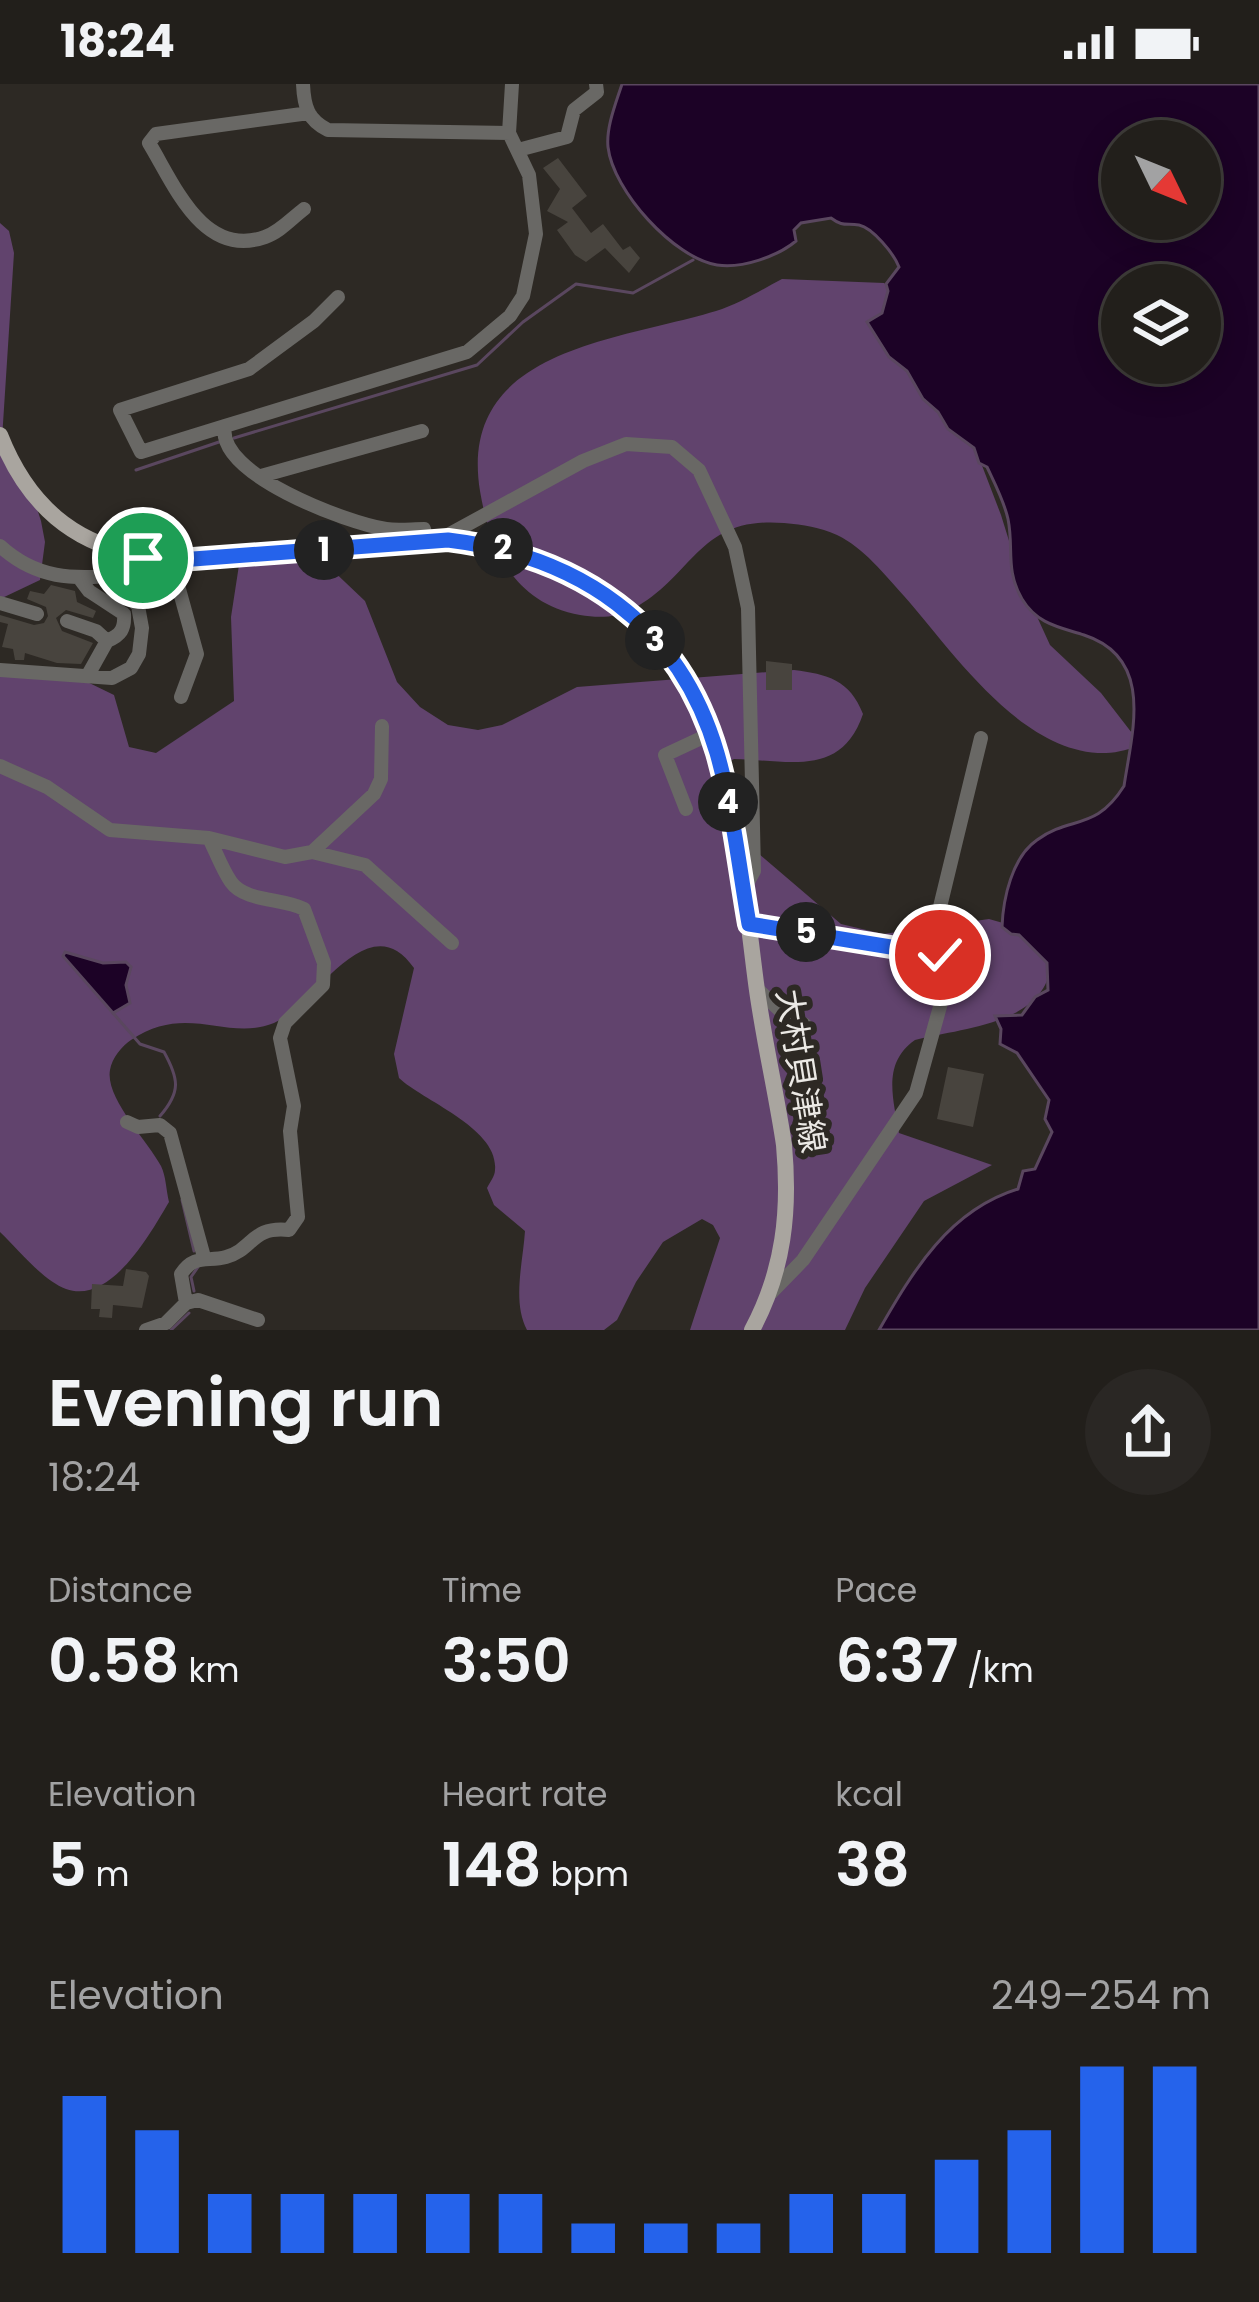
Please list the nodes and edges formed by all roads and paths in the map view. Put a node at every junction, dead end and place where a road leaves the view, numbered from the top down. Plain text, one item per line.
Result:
1 (303, 84) edge
2 (512, 84) edge
3 (596, 84) edge
4 (308, 113) junction
5 (509, 133) junction
6 (571, 145) dead end
7 (520, 153) junction
8 (304, 208) dead end
9 (338, 297) dead end
10 (225, 426) junction
11 (422, 431) dead end
12 (0, 439) edge
13 (261, 476) junction
14 (433, 540) junction
15 (0, 546) edge
16 (126, 554) junction
17 (171, 560) junction
18 (120, 575) junction
19 (80, 579) junction
20 (0, 603) edge
21 (38, 614) dead end
22 (67, 621) dead end
23 (107, 641) junction
24 (0, 670) edge
25 (88, 675) junction
26 (182, 697) dead end
27 (382, 726) dead end
28 (710, 734) junction
29 (981, 738) dead end
30 (0, 766) edge
31 (686, 809) dead end
32 (209, 838) junction
33 (312, 852) junction
34 (743, 891) junction
35 (749, 924) junction
36 (452, 944) dead end
37 (950, 951) junction
38 (757, 989) junction
39 (806, 1025) dead end
40 (127, 1122) dead end
41 (204, 1257) junction
42 (771, 1292) junction
43 (186, 1304) junction
44 (258, 1320) dead end
45 (146, 1330) edge
46 (752, 1330) edge

1 - 4 street
2 - 5 street
3 - 7 street
4 - 5 street
4 - 8 street
5 - 7 street
6 - 7 street
7 - 10 street
9 - 10 street
10 - 13 street
11 - 13 street
12 - 16 main road, 大村貝津線
13 - 14 street
14 - 17 main road, 大村貝津線
14 - 28 main road, 大村貝津線
14 - 34 street
15 - 19 street
16 - 17 main road, 大村貝津線
16 - 18 street
17 - 26 street
18 - 19 street
18 - 25 street
19 - 23 street
20 - 21 street
22 - 23 street
23 - 25 street
24 - 25 street
27 - 33 street
28 - 31 street
28 - 34 main road, 大村貝津線
29 - 37 street
30 - 32 street
32 - 33 street
32 - 41 street
33 - 36 street
34 - 35 main road, 大村貝津線
35 - 37 street
35 - 38 main road, 大村貝津線
37 - 42 street
38 - 39 street
38 - 42 main road, 大村貝津線
40 - 41 street
41 - 43 street
42 - 46 main road, 大村貝津線
43 - 44 street
43 - 45 street

